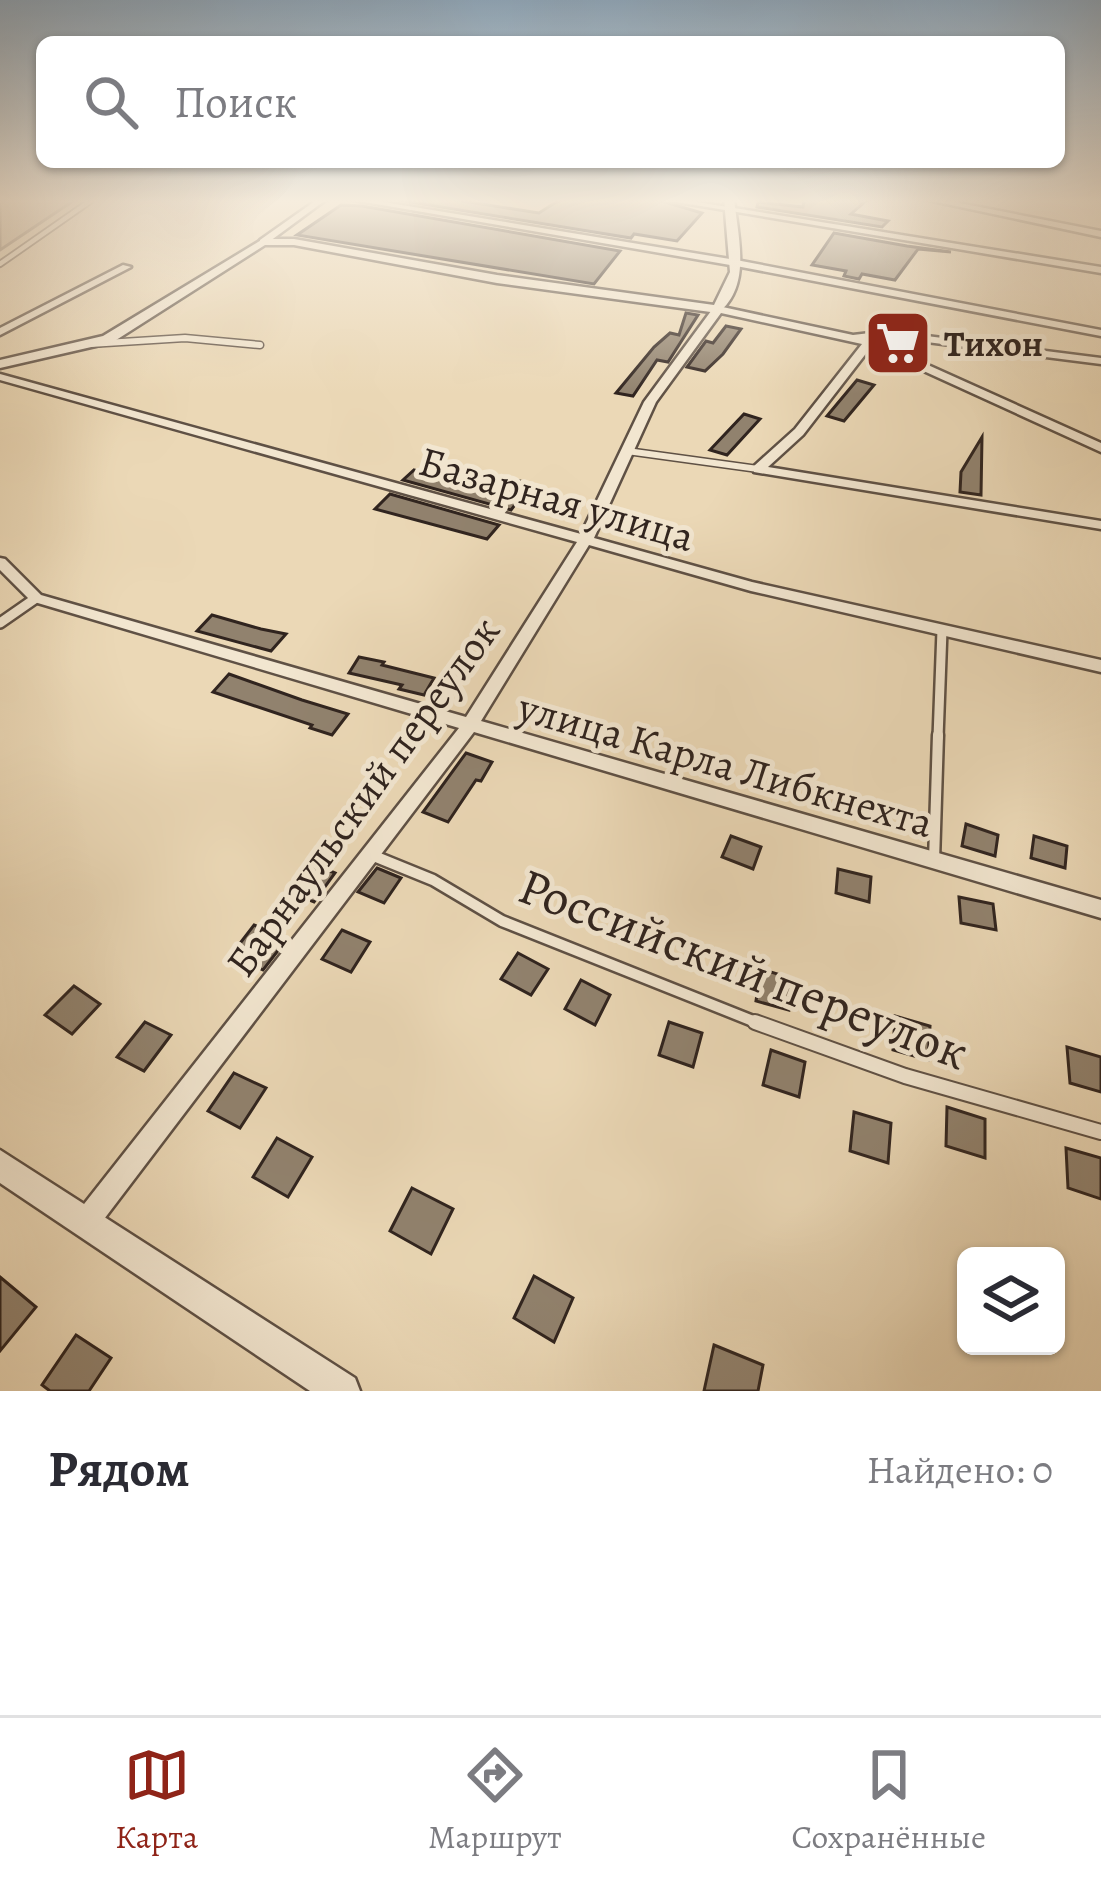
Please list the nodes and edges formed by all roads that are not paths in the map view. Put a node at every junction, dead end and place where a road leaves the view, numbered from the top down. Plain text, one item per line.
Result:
1 (736, 263) edge
2 (229, 264) edge
3 (418, 264) edge
4 (741, 264) edge
5 (1067, 264) edge
6 (126, 267) dead end
7 (1101, 270) edge
8 (718, 309) junction
9 (0, 332) edge
10 (1101, 333) edge
11 (853, 337) junction
12 (869, 342) junction
13 (90, 344) junction
14 (260, 345) dead end
15 (1101, 361) edge
16 (0, 364) edge
17 (0, 377) edge
18 (1101, 448) edge
19 (627, 451) junction
20 (758, 469) junction
21 (1101, 525) edge
22 (586, 539) junction
23 (0, 562) edge
24 (36, 598) junction
25 (0, 623) edge
26 (942, 630) junction
27 (1101, 666) edge
28 (468, 728) junction
29 (369, 854) junction
30 (934, 861) junction
31 (1101, 909) edge
32 (1101, 1132) edge
33 (0, 1165) edge
34 (86, 1222) junction
35 (342, 1391) edge

1 - 8 street, Барнаульский переулок
2 - 13 street
3 - 8 street
4 - 10 street
5 - 7 street
6 - 9 street
8 - 11 street
8 - 19 street, Барнаульский переулок
11 - 12 street
11 - 15 street
12 - 18 street
12 - 20 street
13 - 14 lane
13 - 16 street
17 - 22 street, Базарная улица
19 - 20 lane
19 - 22 street, Барнаульский переулок
20 - 21 street
22 - 26 street, Базарная улица
22 - 28 street, Барнаульский переулок
23 - 24 street, улица Карла Либкнехта
24 - 25 lane
24 - 28 street, улица Карла Либкнехта
26 - 27 street, Базарная улица
26 - 30 lane
28 - 29 street, Барнаульский переулок
28 - 30 street, улица Карла Либкнехта
29 - 32 lane, Российский переулок
29 - 34 street, Барнаульский переулок
30 - 31 street, улица Карла Либкнехта
33 - 34 street
34 - 35 street

